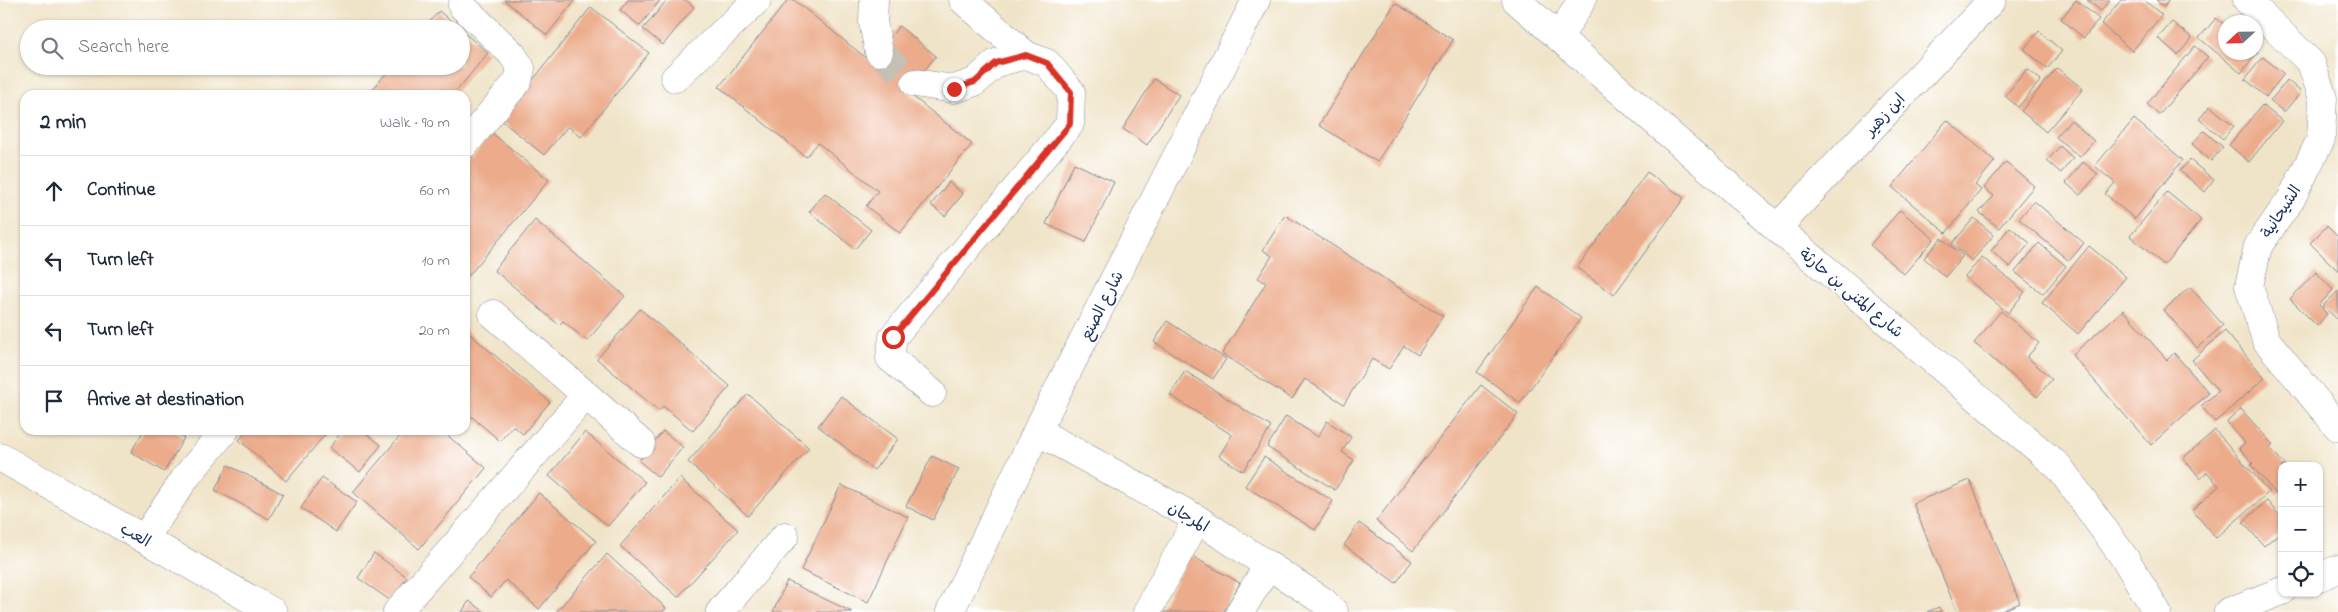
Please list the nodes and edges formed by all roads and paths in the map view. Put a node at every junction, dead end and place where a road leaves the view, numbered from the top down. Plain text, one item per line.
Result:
1 (757, 0) edge
2 (874, 0) edge
3 (963, 0) edge
4 (1256, 0) edge
5 (1516, 0) edge
6 (1582, 0) edge
7 (1992, 0) edge
8 (2247, 0) edge
9 (462, 6) dead end
10 (1559, 36) junction
11 (879, 52) tunnel mouth
12 (1026, 55) junction
13 (675, 78) dead end
14 (914, 83) tunnel mouth
15 (470, 138) edge
16 (1777, 228) junction
17 (493, 314) dead end
18 (932, 393) dead end
19 (586, 395) junction
20 (2338, 427) edge
21 (1037, 431) junction
22 (222, 435) edge
23 (642, 443) dead end
24 (0, 457) edge
25 (1197, 519) junction
26 (785, 536) dead end
27 (144, 539) junction
28 (1268, 565) junction
29 (2338, 570) edge
30 (2323, 576) edge
31 (2278, 593) edge
32 (255, 608) edge
33 (397, 612) edge
34 (720, 612) edge
35 (950, 612) edge
36 (1147, 612) edge
37 (1240, 612) edge
38 (1334, 612) edge
39 (2157, 612) edge
40 (2228, 612) edge

1 - 13 street
2 - 11 street
3 - 12 street
4 - 21 street, شارع الصنع
5 - 10 street, شارع المثنى بن حارثة
6 - 10 street
7 - 16 street, ابن زهير
8 - 20 street, الشيحانية
9 - 15 street
10 - 16 street, شارع المثنى بن حارثة
12 - 14 street
12 - 18 street
16 - 39 street, شارع المثنى بن حارثة
17 - 19 street
19 - 23 street
19 - 33 street
21 - 25 street, المرجان
21 - 35 street, شارع الصنع
22 - 27 street
24 - 27 street, العب
25 - 28 street, المرجان
25 - 36 street
26 - 34 street
27 - 32 street, العب
28 - 37 street
28 - 38 street, المرجان
29 - 30 street
31 - 40 street

